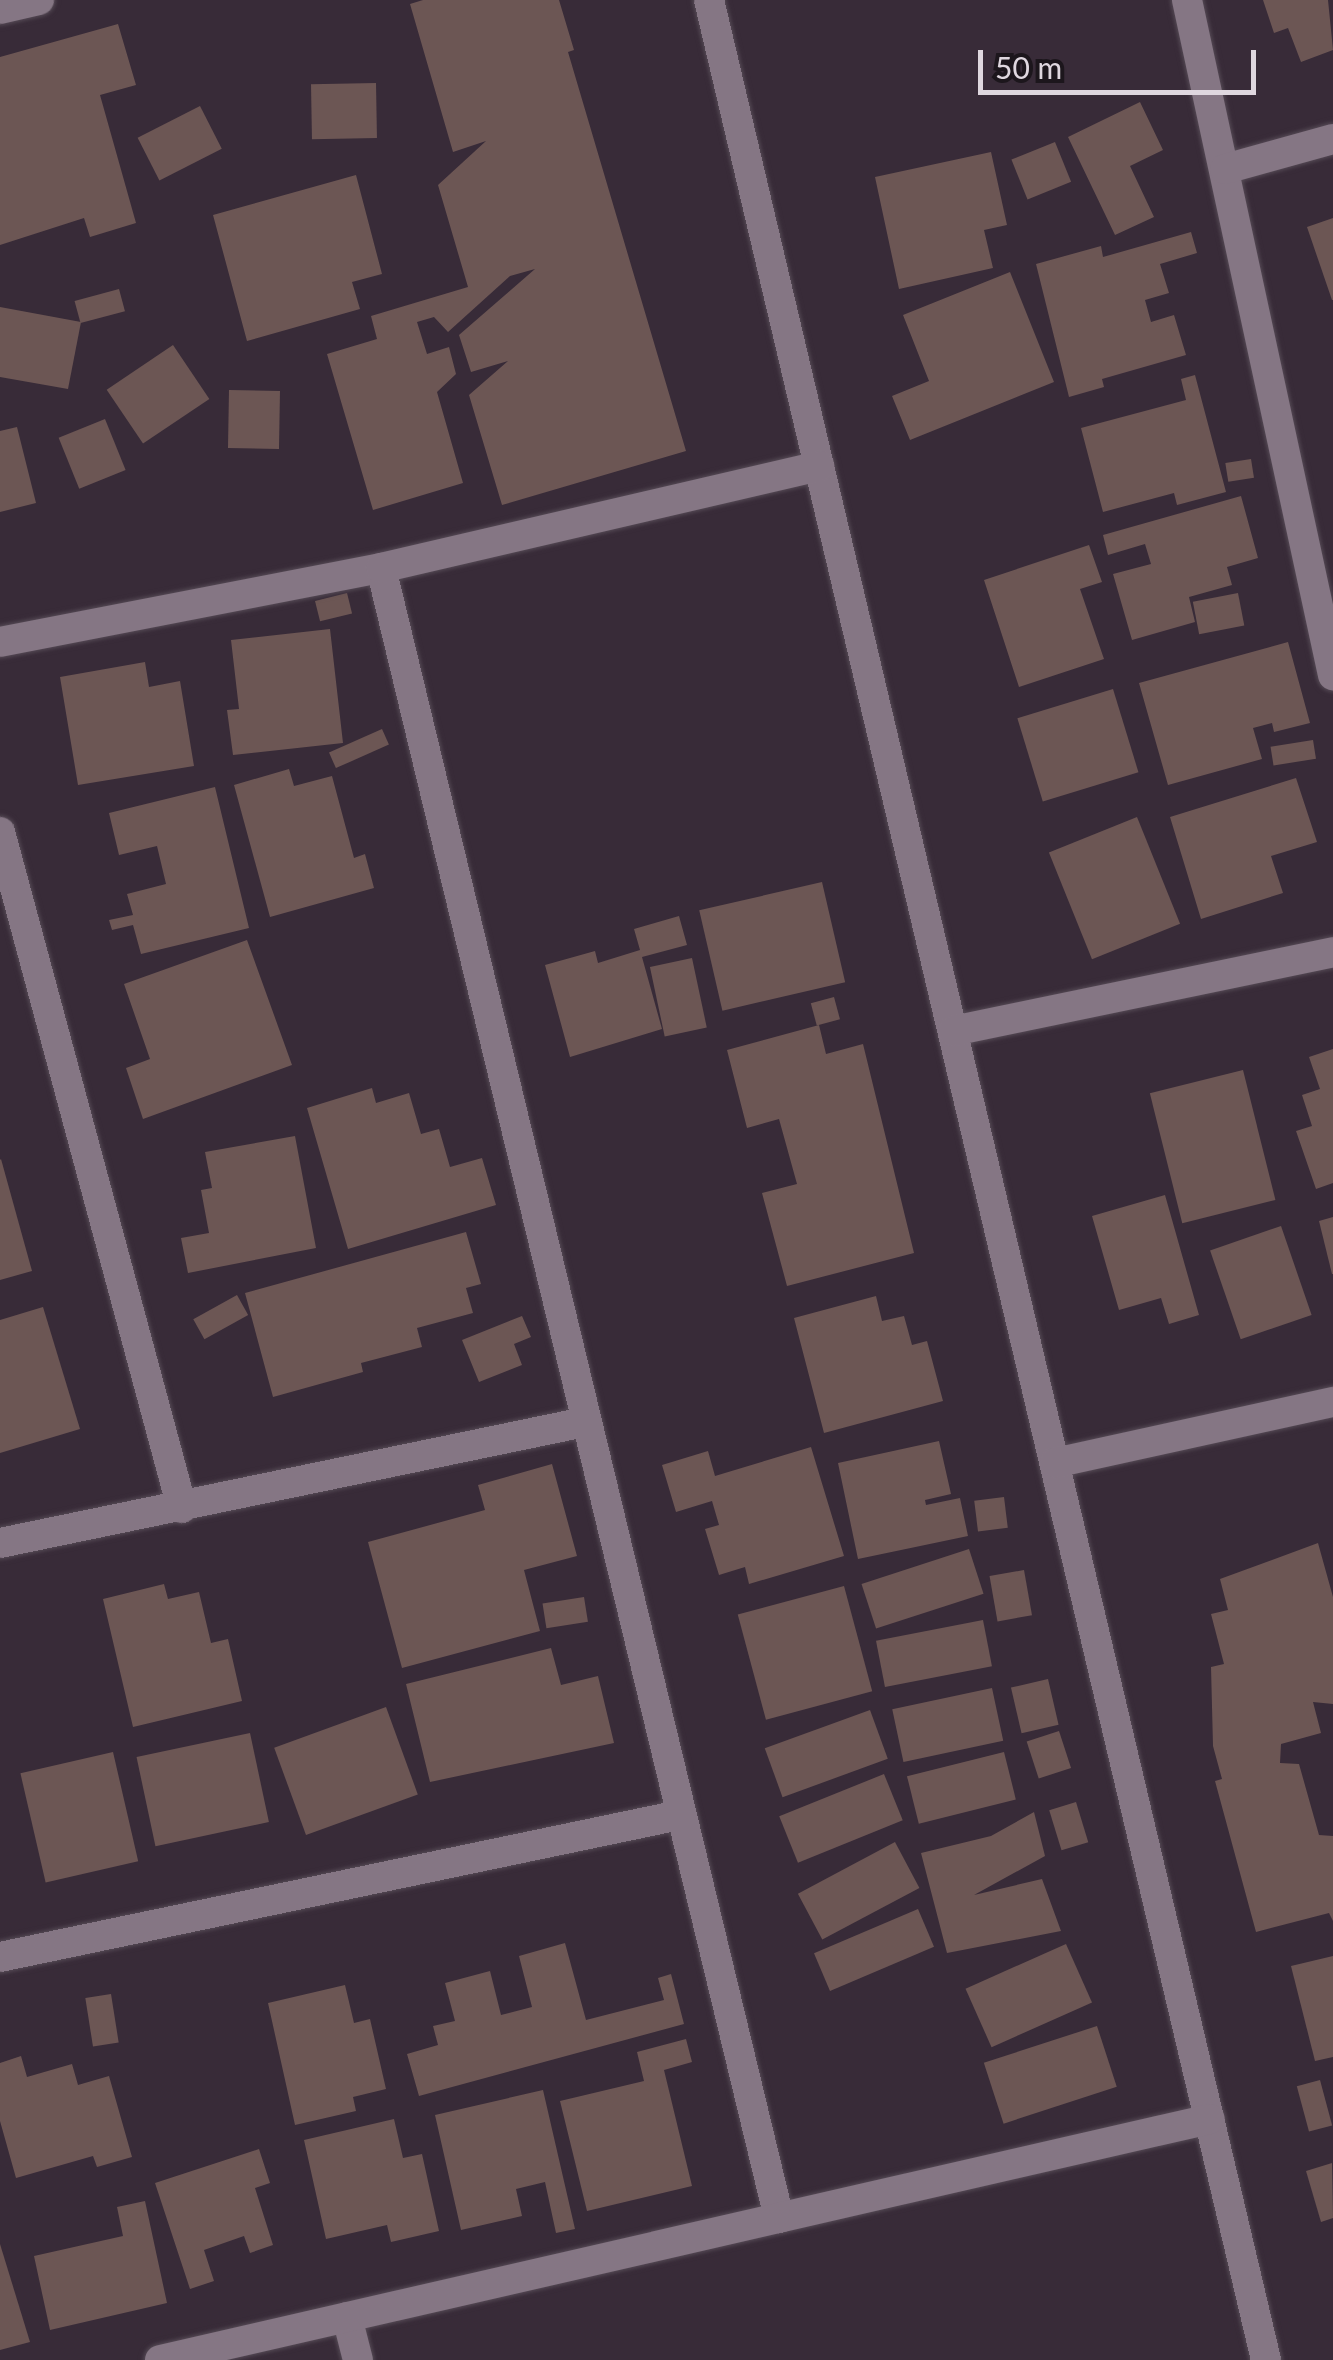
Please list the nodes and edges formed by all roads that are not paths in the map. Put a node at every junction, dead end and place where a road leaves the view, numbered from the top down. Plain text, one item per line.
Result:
1 (39, 0) edge
2 (710, 0) edge
3 (1188, 0) edge
4 (0, 9) edge
5 (1333, 139) edge
6 (1225, 169) junction
7 (819, 466) junction
8 (1320, 547) edge
9 (381, 568) junction
10 (0, 642) edge
11 (1333, 675) edge
12 (1, 844) edge
13 (1333, 952) edge
14 (952, 1031) junction
15 (1333, 1402) edge
16 (584, 1422) junction
17 (1054, 1463) junction
18 (182, 1508) junction
19 (0, 1544) edge
20 (680, 1815) junction
21 (0, 1956) edge
22 (1210, 2119) junction
23 (779, 2218) junction
24 (347, 2317) junction
25 (160, 2360) edge
26 (358, 2360) edge
27 (1266, 2360) edge

1 - 4 street
2 - 7 street
3 - 6 street
5 - 6 street
6 - 8 street
7 - 9 street
7 - 14 street
8 - 11 street
9 - 10 street
9 - 16 street
12 - 18 street
13 - 14 street
14 - 17 street
15 - 17 street
16 - 18 street
16 - 20 street
17 - 22 street
18 - 19 street
20 - 21 street
20 - 23 street
22 - 23 street
22 - 27 street
23 - 24 street
24 - 25 street
24 - 26 street

